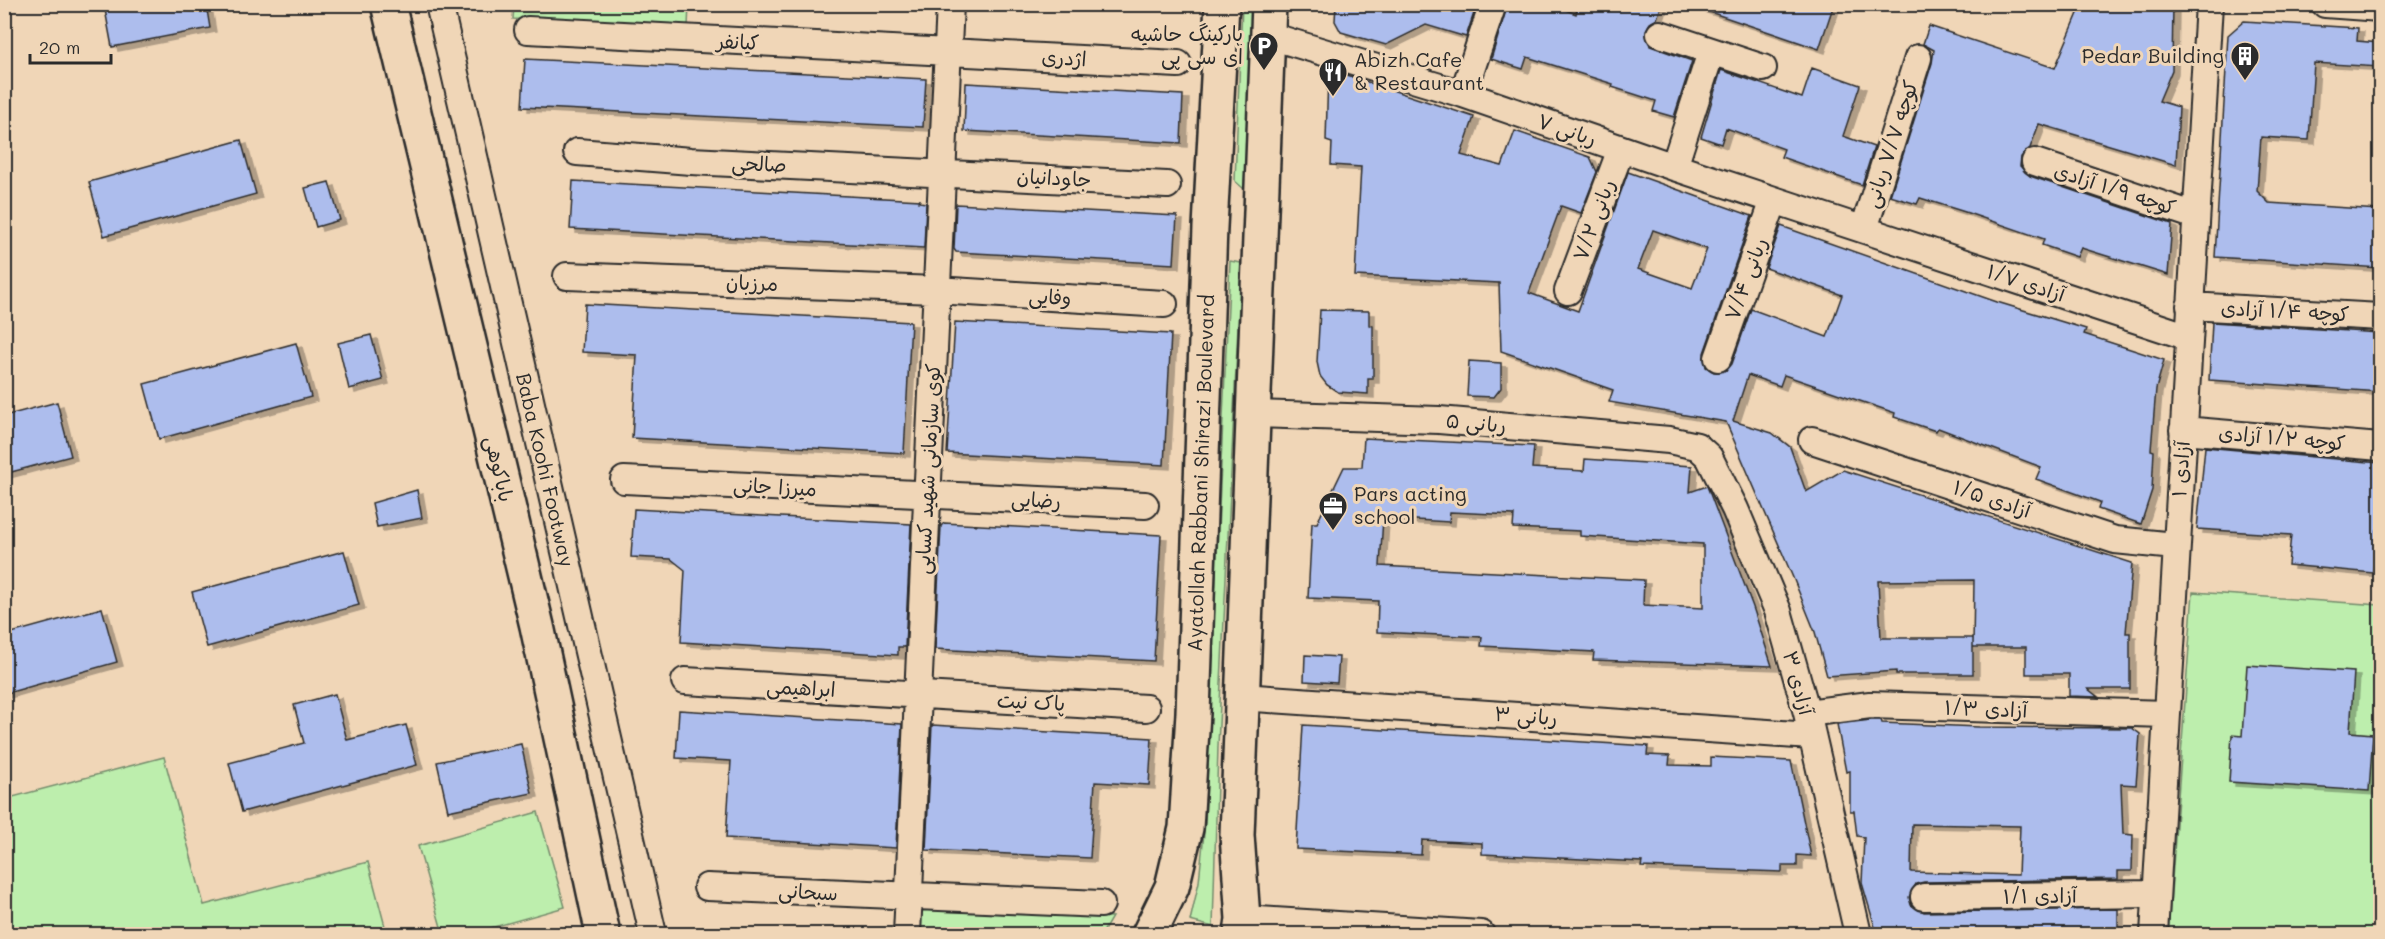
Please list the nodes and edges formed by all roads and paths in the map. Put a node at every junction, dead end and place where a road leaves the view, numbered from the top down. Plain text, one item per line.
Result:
1 (388, 4) edge
2 (439, 4) edge
3 (950, 4) edge
4 (1222, 4) edge
5 (1493, 4) edge
6 (2209, 4) edge
7 (2325, 4) edge
8 (2380, 8) edge
9 (1268, 20) edge
10 (528, 30) dead end
11 (1660, 34) dead end
12 (949, 51) junction
13 (1711, 52) junction
14 (1918, 58) dead end
15 (1178, 64) dead end
16 (1763, 68) dead end
17 (1463, 93) junction
18 (1621, 148) junction
19 (577, 152) dead end
20 (2035, 162) dead end
21 (1674, 167) junction
22 (941, 172) junction
23 (1167, 185) dead end
24 (1774, 200) junction
25 (2196, 216) junction
26 (1210, 227) junction
27 (1864, 229) junction
28 (1258, 232) junction
29 (567, 276) dead end
30 (936, 290) junction
31 (1568, 291) dead end
32 (1164, 304) dead end
33 (2190, 306) junction
34 (2380, 317) edge
35 (2188, 337) junction
36 (1718, 358) dead end
37 (1254, 414) junction
38 (2183, 430) junction
39 (1812, 440) dead end
40 (1697, 446) joint
41 (2380, 447) edge
42 (624, 480) dead end
43 (926, 495) junction
44 (1145, 505) dead end
45 (2175, 546) junction
46 (685, 681) dead end
47 (917, 695) junction
48 (1241, 697) junction
49 (1146, 708) dead end
50 (2166, 714) junction
51 (1809, 724) junction
52 (707, 887) dead end
53 (2156, 894) junction
54 (908, 897) junction
55 (1924, 897) dead end
56 (1101, 904) dead end
57 (1242, 927) edge
58 (603, 934) edge
59 (653, 934) edge
60 (907, 934) edge
61 (1149, 934) edge
62 (1481, 934) edge
63 (1858, 934) edge
64 (2154, 934) edge

1 - 58 main road, باباکوهی
2 - 59 street, Baba Koohi Footway
3 - 12 street, کوی سازمانی شهید کسایی
4 - 26 main road, Ayatollah Rabbani Shirazi Boulevard
5 - 17 street
6 - 25 street, آزادی ۱
7 - 8 street
9 - 17 street, ربانی ۷
9 - 28 main road
10 - 12 street, کیانفر
11 - 13 street
12 - 15 street, اژدری
12 - 22 street, کوی سازمانی شهید کسایی
13 - 16 street
13 - 21 street
14 - 27 street, کوچه ۷/۷ ربانی
17 - 18 street, ربانی ۷
18 - 21 street, ربانی ۷
18 - 31 street, ربانی ۷/۲
19 - 22 street, صالحی
20 - 25 street, کوچه ۱/۹ آزادی
21 - 24 street, ربانی ۷
22 - 23 street, جاودانیان
22 - 30 street, کوی سازمانی شهید کسایی
24 - 27 street, ربانی ۷
24 - 36 street, ربانی ۷/۴
25 - 33 street, آزادی ۱
26 - 28 main road
26 - 61 main road, Ayatollah Rabbani Shirazi Boulevard
27 - 35 street, آزادی ۱/۷
28 - 37 main road
29 - 30 street, مرزبان
30 - 32 street, وفایی
30 - 43 street, کوی سازمانی شهید کسایی
33 - 34 street, کوچه ۱/۴ آزادی
33 - 35 street, آزادی ۱
35 - 38 street, آزادی ۱
37 - 40 street, ربانی ۵
37 - 48 main road
38 - 41 street, کوچه ۱/۲ آزادی
38 - 45 street, آزادی ۱
39 - 45 street, آزادی ۱/۵
40 - 51 street, ۳ آزادی
42 - 43 street, میرزا جانی
43 - 44 street, رضایی
43 - 47 street, کوی سازمانی شهید کسایی
45 - 50 street, آزادی ۱
46 - 47 street, ابراهیمی
47 - 49 street, پاک نیت
47 - 54 street, کوی سازمانی شهید کسایی
48 - 51 street, ربانی ۳
48 - 57 main road
50 - 51 street, آزادی ۱/۳
50 - 53 street, آزادی ۱
51 - 63 street, ۳ آزادی
52 - 54 street, سبحانی
53 - 55 street, آزادی ۱/۱
53 - 64 street, آزادی ۱
54 - 56 street, سبحانی
54 - 60 street, کوی سازمانی شهید کسایی
57 - 62 street

